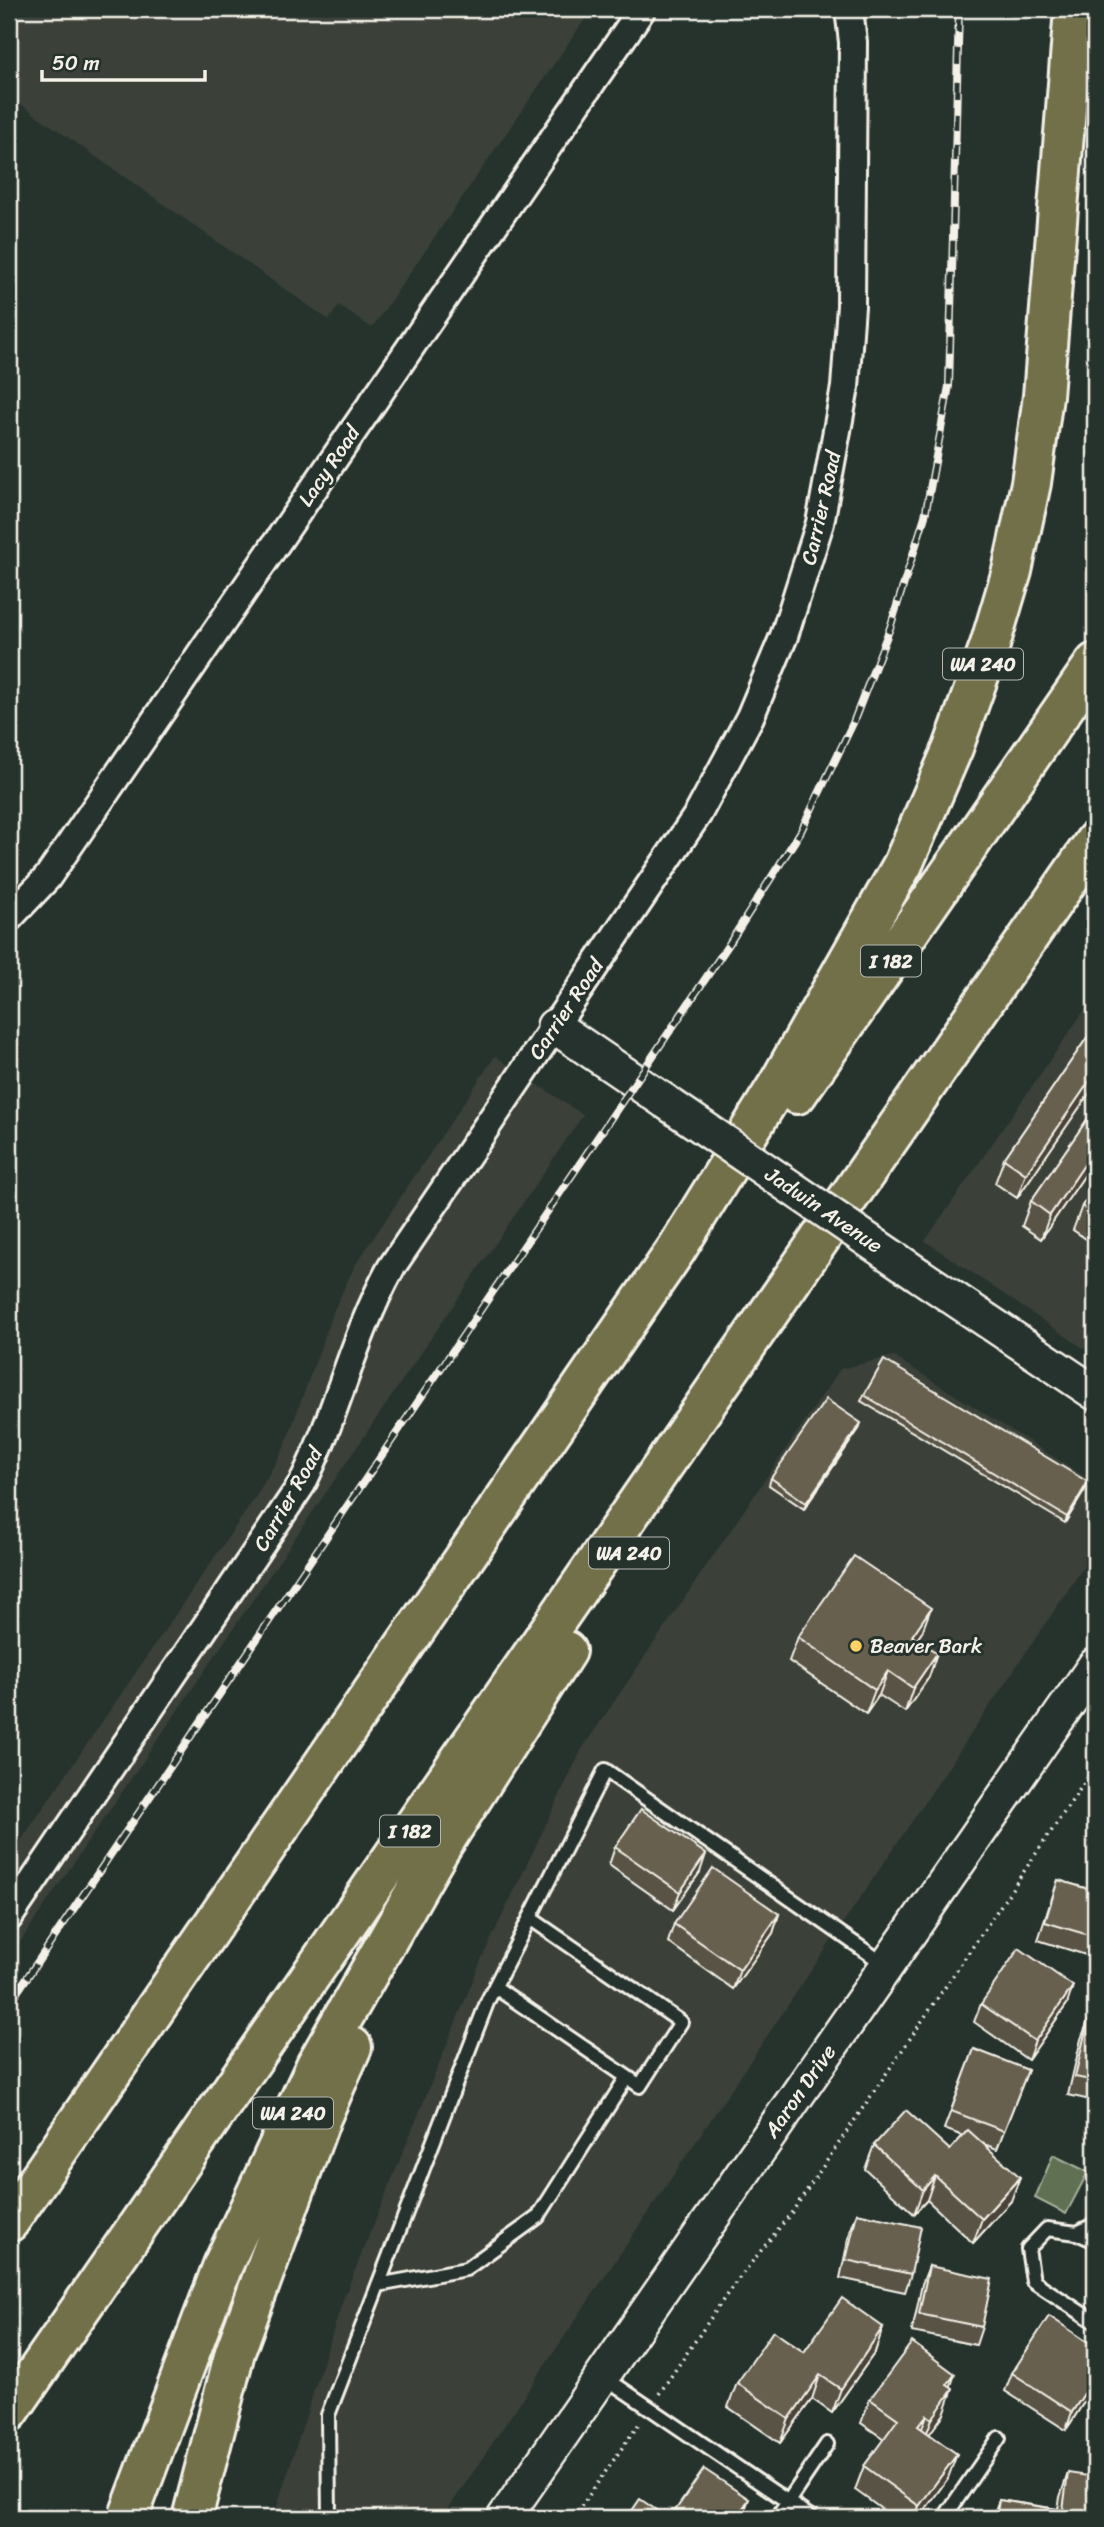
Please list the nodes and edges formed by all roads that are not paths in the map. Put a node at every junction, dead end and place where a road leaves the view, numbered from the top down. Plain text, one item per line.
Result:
1 (642, 9) edge
2 (849, 9) edge
3 (1074, 9) edge
4 (1095, 663) edge
5 (1095, 841) edge
6 (9, 918) edge
7 (554, 1026) junction
8 (676, 1250) junction
9 (812, 1251) junction
10 (1095, 1393) edge
11 (1095, 1665) edge
12 (439, 1850) junction
13 (9, 1917) edge
14 (530, 1918) junction
15 (887, 1966) junction
16 (495, 1986) junction
17 (122, 2056) junction
18 (627, 2077) junction
19 (9, 2200) edge
20 (9, 2222) edge
21 (1095, 2224) edge
22 (1077, 2233) junction
23 (1095, 2241) edge
24 (378, 2285) junction
25 (1095, 2322) edge
26 (602, 2375) junction
27 (9, 2412) edge
28 (999, 2438) dead end
29 (827, 2444) dead end
30 (788, 2502) junction
31 (128, 2518) edge
32 (192, 2518) edge
33 (329, 2518) edge
34 (504, 2518) edge
35 (777, 2518) edge
36 (812, 2518) edge
37 (944, 2518) edge

1 - 6 street, Lacy Road
2 - 7 street, Carrier Road
3 - 8 highway, WA 240
4 - 8 highway, I 182
5 - 9 highway, I 182
7 - 10 street, Jadwin Avenue, bridge
7 - 13 street, Carrier Road
8 - 17 highway, I 182
9 - 12 highway, WA 240
9 - 27 highway, I 182
11 - 15 street, Aaron Drive
12 - 31 highway, WA 240
12 - 32 highway
14 - 15 lane
14 - 16 lane
14 - 18 lane
15 - 26 street, Aaron Drive
16 - 18 lane
16 - 24 lane
17 - 19 highway
17 - 20 highway, I 182
18 - 24 lane
21 - 22 lane
22 - 23 lane
22 - 25 lane
24 - 33 lane
26 - 30 lane
26 - 34 street, Aaron Drive
28 - 37 lane
29 - 30 lane
30 - 35 lane
30 - 36 lane

